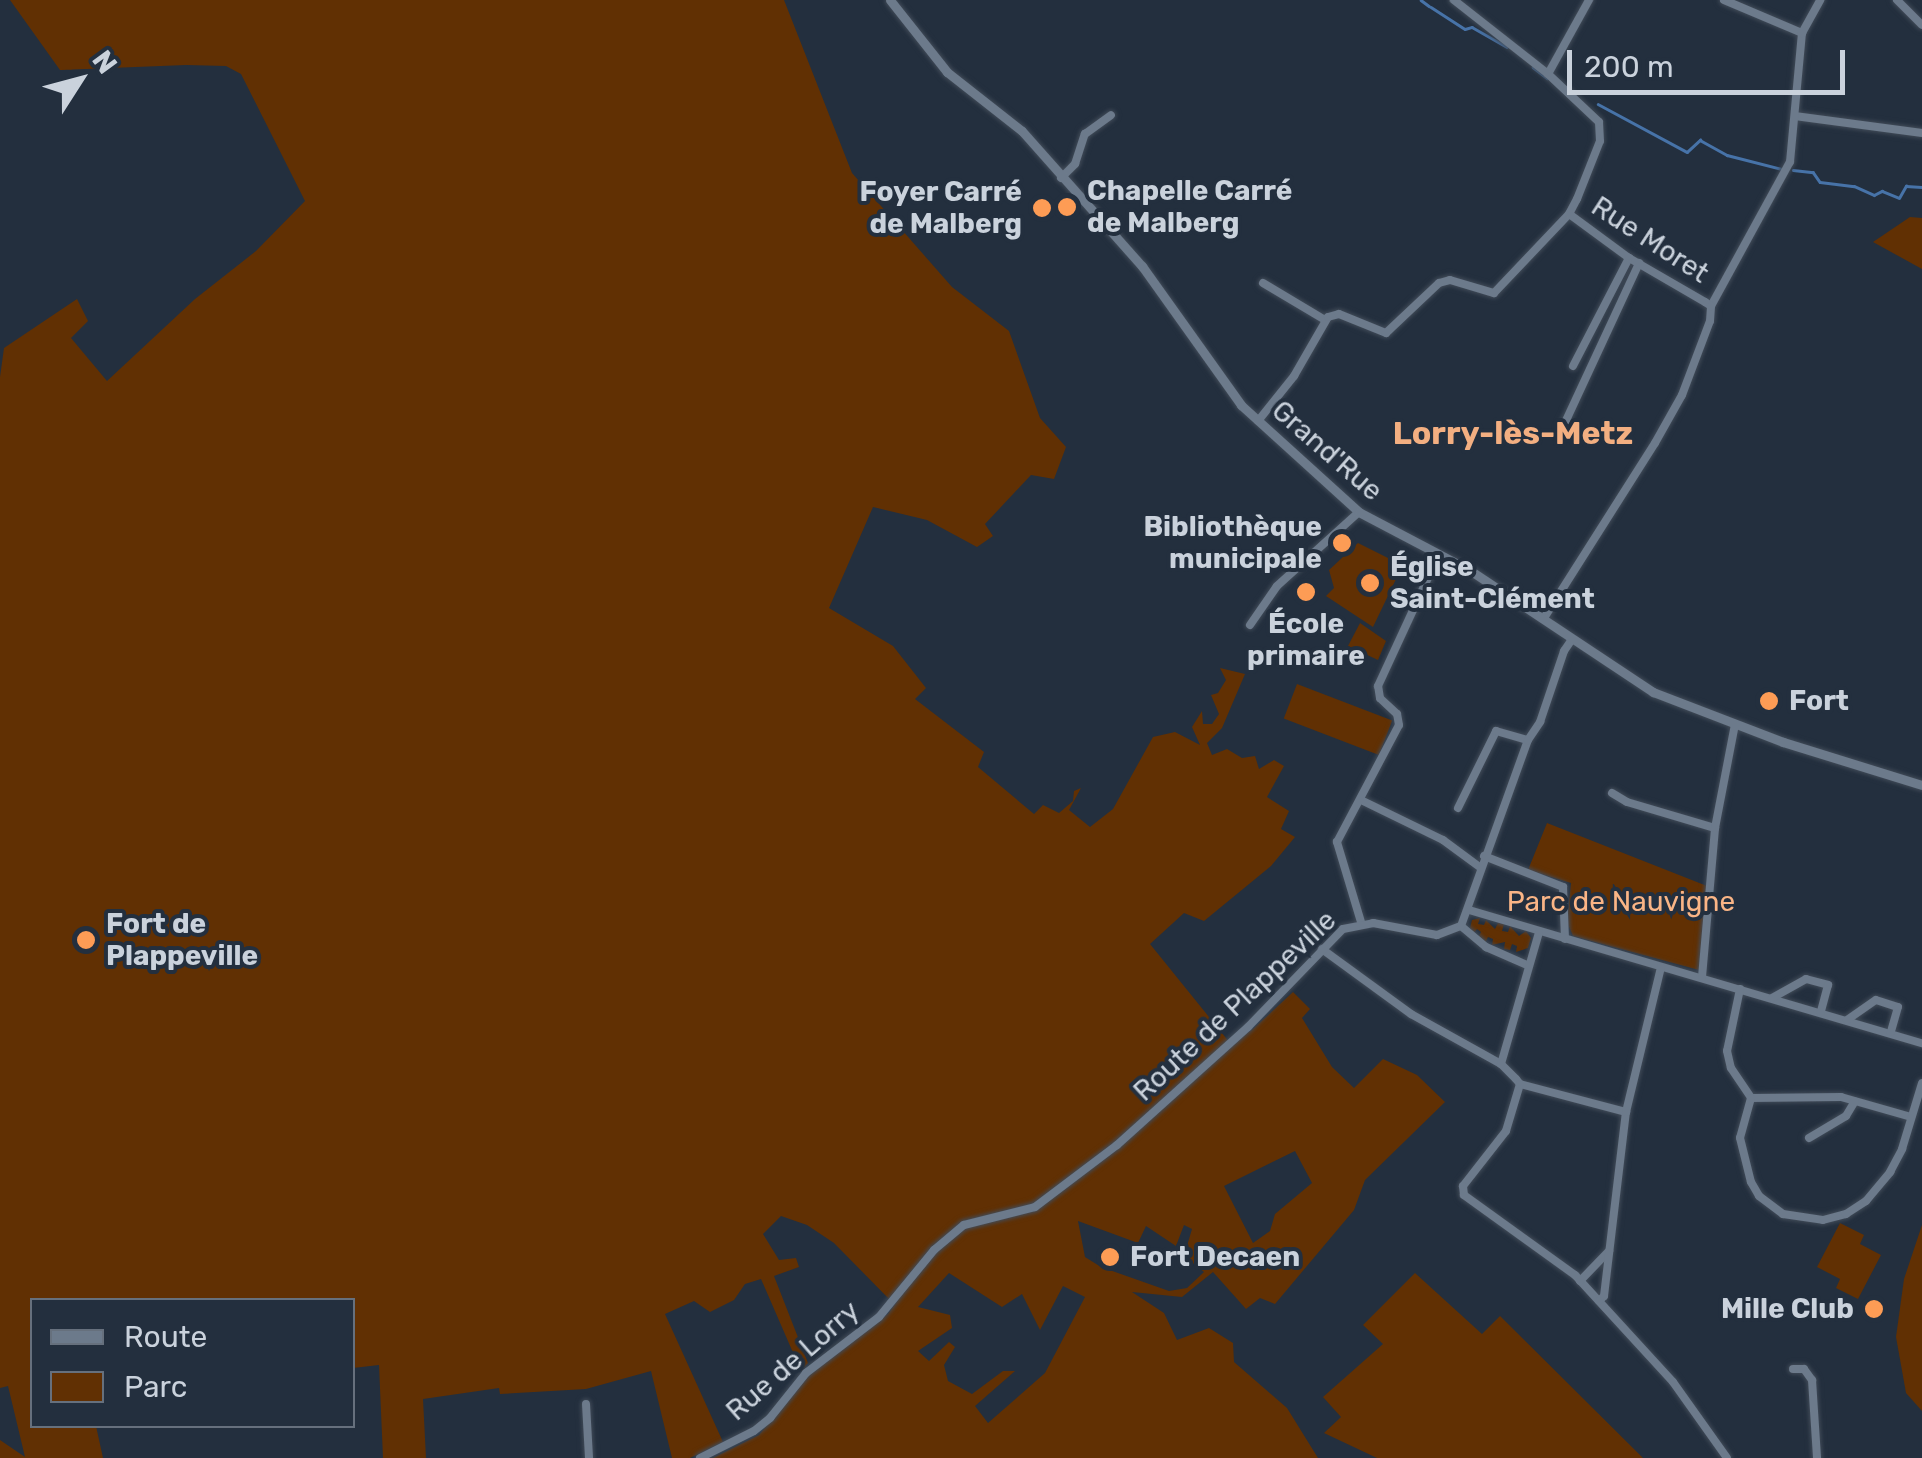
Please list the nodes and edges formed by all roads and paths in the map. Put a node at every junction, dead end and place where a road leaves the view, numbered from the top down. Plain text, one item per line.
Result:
1 (890, 0) edge
2 (1454, 0) edge
3 (1589, 0) edge
4 (1724, 0) edge
5 (1820, 0) edge
6 (1897, 0) edge
7 (1922, 25) edge
8 (1802, 34) junction
9 (1548, 74) junction
10 (1111, 115) dead end
11 (1795, 116) junction
12 (1922, 133) edge
13 (1061, 178) junction
14 (1569, 214) junction
15 (1629, 258) junction
16 (1639, 263) junction
17 (1263, 283) dead end
18 (1710, 306) junction
19 (1325, 320) junction
20 (1573, 366) dead end
21 (1258, 421) junction
22 (1563, 427) dead end
23 (1355, 508) junction
24 (1438, 554) junction
25 (1544, 618) junction
26 (1250, 625) dead end
27 (1572, 639) junction
28 (1735, 724) junction
29 (1528, 740) junction
30 (1922, 786) edge
31 (1612, 794) dead end
32 (1362, 801) junction
33 (1458, 808) dead end
34 (1714, 828) junction
35 (1484, 856) junction
36 (1481, 868) junction
37 (1469, 910) junction
38 (1361, 922) junction
39 (1461, 926) junction
40 (1539, 932) junction
41 (1566, 939) junction
42 (1322, 950) junction
43 (1527, 965) junction
44 (1661, 966) junction
45 (1702, 977) junction
46 (1740, 989) junction
47 (1772, 998) junction
48 (1821, 1012) junction
49 (1847, 1020) junction
50 (1890, 1032) junction
51 (1922, 1044) edge
52 (1500, 1064) junction
53 (1922, 1083) edge
54 (1520, 1084) junction
55 (1751, 1098) junction
56 (1855, 1102) junction
57 (1626, 1112) junction
58 (1911, 1117) junction
59 (1809, 1138) dead end
60 (998, 1216) joint
61 (1609, 1251) junction
62 (1580, 1281) junction
63 (1599, 1302) junction
64 (1793, 1369) dead end
65 (586, 1404) dead end
66 (589, 1458) edge
67 (700, 1458) edge
68 (1727, 1458) edge
69 (1817, 1458) edge

1 - 13 street, Grand'Rue
2 - 9 street
3 - 9 street
4 - 8 street
5 - 8 street
6 - 7 street
8 - 11 street
9 - 14 street
10 - 13 street
11 - 12 street
11 - 18 street
13 - 21 street, Grand'Rue
14 - 15 street, Rue Moret
14 - 19 street
15 - 16 street, Rue Moret
15 - 20 street
16 - 18 street, Rue Moret
16 - 22 street
17 - 19 street
18 - 25 street, Rue Moret
19 - 21 street
21 - 23 street, Grand'Rue
23 - 24 street, Grand'Rue
23 - 26 street
24 - 25 street, Grand'Rue
24 - 32 street
25 - 27 street, Grand'Rue
27 - 28 street, Grand'Rue
27 - 29 street
28 - 30 street, Grand'Rue
28 - 34 street
29 - 33 street
29 - 35 street
31 - 34 street
32 - 36 street
32 - 38 street
34 - 45 street
35 - 36 street
35 - 41 street
36 - 37 street
37 - 39 street
37 - 40 street
38 - 39 street, Route de Plappeville
38 - 42 street, Route de Plappeville
39 - 43 street
40 - 41 street
40 - 43 street
41 - 44 street
42 - 52 street
42 - 60 street, Route de Plappeville
43 - 52 street
44 - 45 street
44 - 57 street
45 - 46 street
46 - 47 street
46 - 55 street
47 - 48 street
47 - 48 street
48 - 49 street
49 - 50 street
49 - 50 street
50 - 51 street
52 - 54 street
53 - 58 street
54 - 57 street
54 - 62 street
55 - 56 street
55 - 58 street
56 - 58 street
56 - 59 street
57 - 61 street
60 - 67 street, Rue de Lorry
61 - 62 street
61 - 63 street
62 - 63 street
63 - 68 street
64 - 69 street
65 - 66 street

